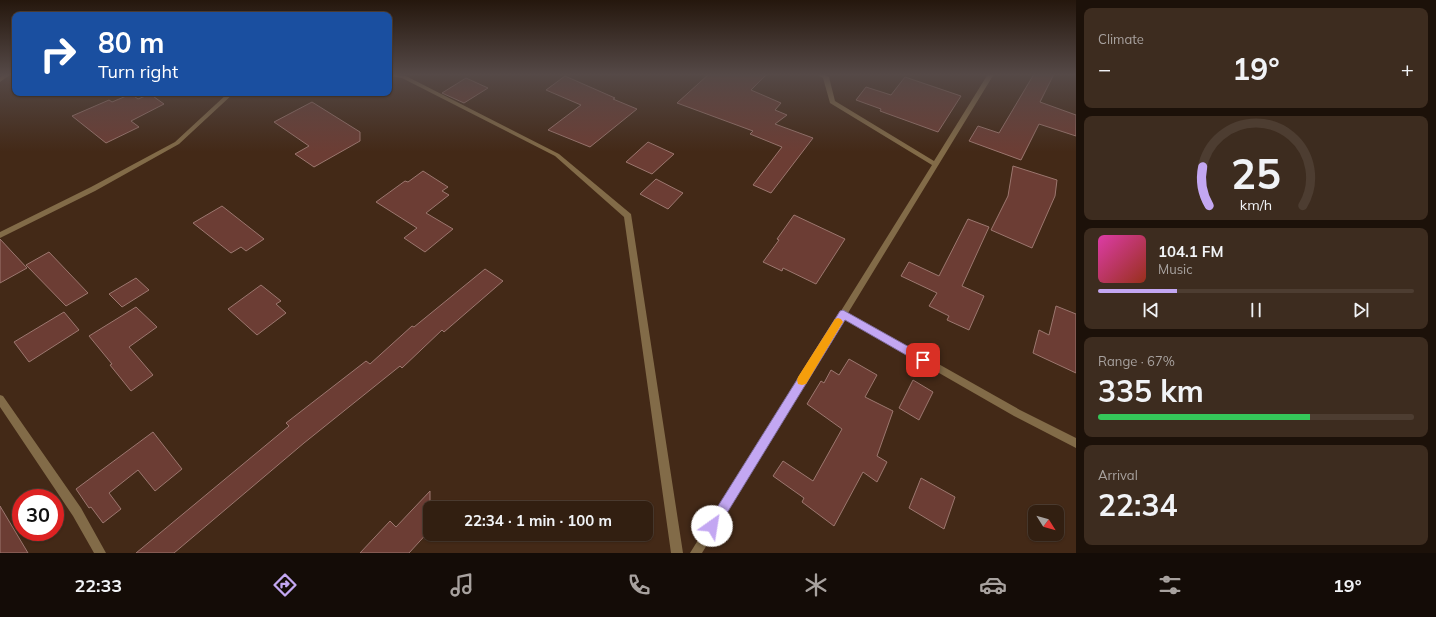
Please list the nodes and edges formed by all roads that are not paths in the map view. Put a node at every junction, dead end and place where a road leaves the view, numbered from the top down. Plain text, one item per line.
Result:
1 (224, 100) edge
2 (454, 100) edge
3 (831, 100) edge
4 (975, 100) edge
5 (935, 164) junction
6 (0, 235) edge
7 (843, 314) junction
8 (0, 399) edge
9 (1076, 443) edge
10 (100, 553) edge
11 (677, 553) edge
12 (696, 553) edge

1 - 6 street
2 - 11 street
3 - 5 street
4 - 5 street
5 - 7 street
7 - 9 street
7 - 12 street
8 - 10 street

